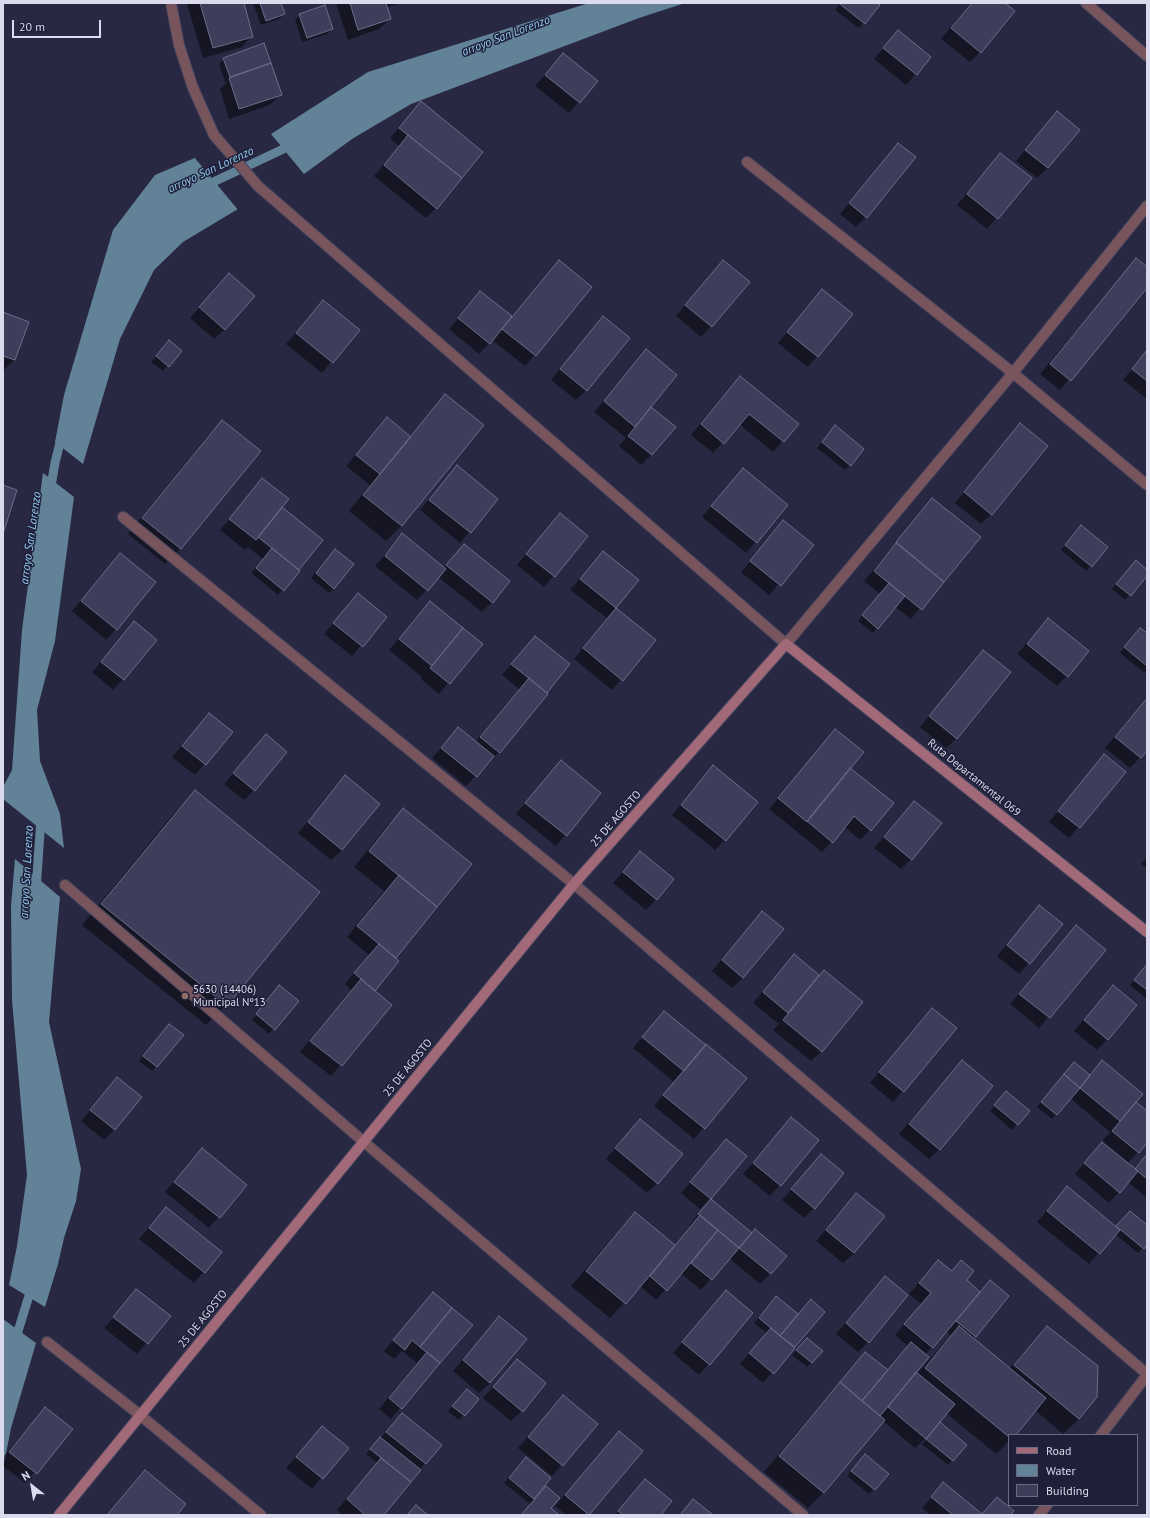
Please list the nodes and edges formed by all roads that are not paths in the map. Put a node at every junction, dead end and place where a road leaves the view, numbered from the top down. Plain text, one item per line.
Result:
1 (171, 3) edge
2 (1086, 3) edge
3 (1147, 56) edge
4 (747, 162) dead end
5 (1147, 206) edge
6 (1013, 373) junction
7 (1147, 485) edge
8 (123, 517) dead end
9 (786, 644) junction
10 (66, 884) dead end
11 (574, 884) junction
12 (1147, 932) edge
13 (364, 1142) junction
14 (47, 1342) dead end
15 (1147, 1374) edge
16 (140, 1415) junction
17 (1102, 1434) edge
18 (1046, 1506) edge
19 (59, 1515) edge
20 (261, 1515) edge
21 (803, 1515) edge
22 (1039, 1515) edge

1 - 9 street
2 - 3 street
4 - 6 street
5 - 6 street
6 - 7 street
6 - 9 street
8 - 11 street
9 - 11 main road, 25 DE AGOSTO
9 - 12 main road, Ruta Departamental 069
10 - 13 street
11 - 13 main road, 25 DE AGOSTO
11 - 15 street
13 - 16 main road, 25 DE AGOSTO
13 - 21 street
14 - 16 street
15 - 17 street
16 - 19 main road, 25 DE AGOSTO
16 - 20 street
18 - 22 street

